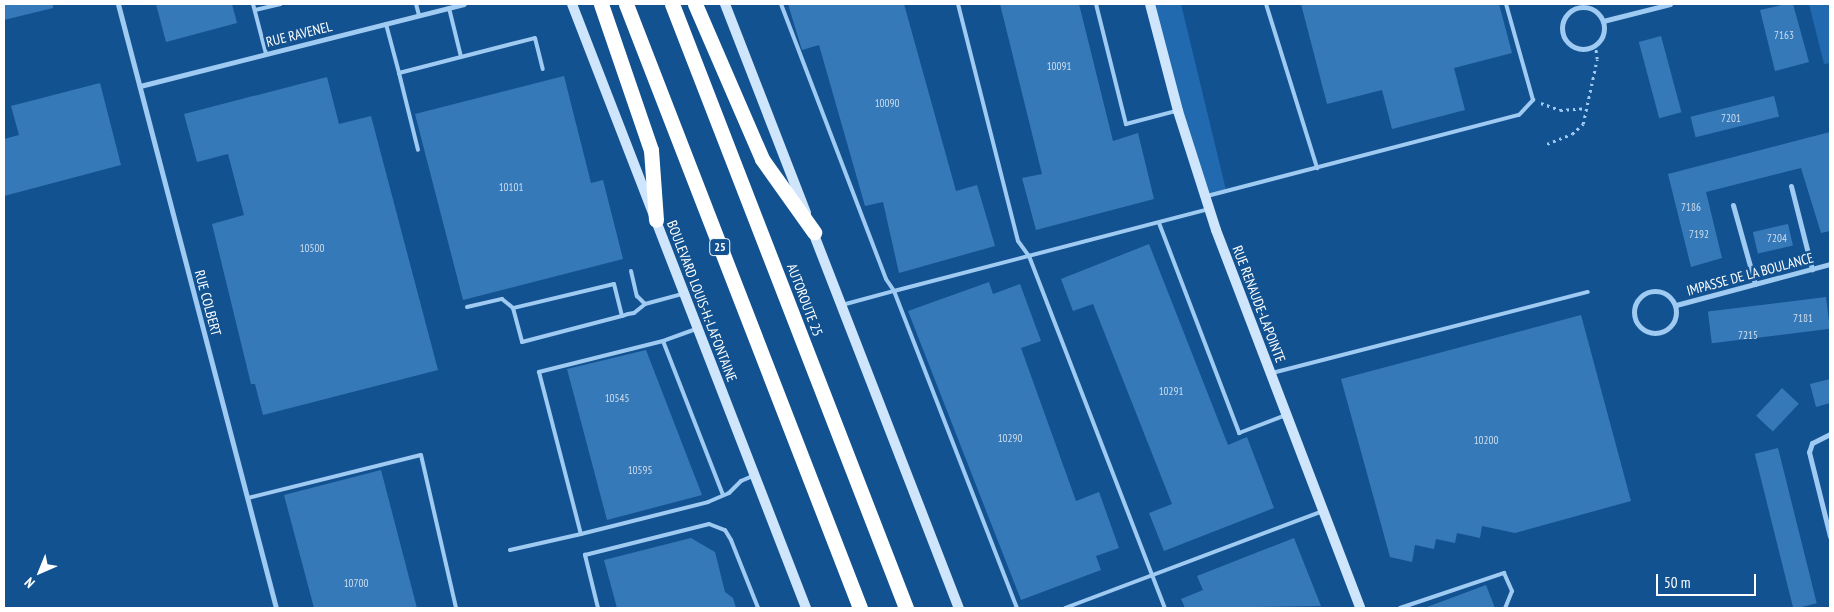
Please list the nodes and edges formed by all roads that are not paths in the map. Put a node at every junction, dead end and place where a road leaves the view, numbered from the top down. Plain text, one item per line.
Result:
1 (118, 4) edge
2 (253, 4) edge
3 (280, 4) edge
4 (416, 4) edge
5 (435, 4) edge
6 (464, 4) edge
7 (572, 4) edge
8 (601, 4) edge
9 (626, 4) edge
10 (672, 4) edge
11 (695, 4) edge
12 (725, 4) edge
13 (781, 4) edge
14 (958, 4) edge
15 (1096, 4) edge
16 (1150, 4) edge
17 (1266, 4) edge
18 (1506, 4) edge
19 (1670, 4) edge
20 (449, 8) junction
21 (254, 10) junction
22 (437, 11) junction
23 (419, 15) junction
24 (1603, 21) junction
25 (386, 24) junction
26 (266, 54) junction
27 (462, 57) junction
28 (543, 69) dead end
29 (398, 72) junction
30 (140, 86) junction
31 (1178, 111) junction
32 (418, 150) dead end
33 (1317, 168) junction
34 (1791, 186) dead end
35 (1205, 197) junction
36 (1733, 205) dead end
37 (1209, 209) junction
38 (656, 220) junction
39 (1159, 223) junction
40 (814, 232) junction
41 (1029, 256) junction
42 (1830, 264) edge
43 (1812, 269) junction
44 (631, 271) dead end
45 (1755, 284) junction
46 (894, 291) junction
47 (1588, 292) dead end
48 (684, 293) junction
49 (645, 304) junction
50 (842, 305) junction
51 (1676, 305) junction
52 (467, 307) dead end
53 (513, 308) junction
54 (622, 316) junction
55 (698, 329) junction
56 (663, 342) junction
57 (1272, 373) junction
58 (1287, 414) junction
59 (1830, 434) edge
60 (755, 476) junction
61 (723, 495) junction
62 (248, 498) junction
63 (1323, 510) junction
64 (581, 534) junction
65 (1830, 536) edge
66 (510, 550) dead end
67 (1152, 575) junction
68 (276, 608) edge
69 (456, 608) edge
70 (598, 608) edge
71 (758, 608) edge
72 (806, 608) edge
73 (860, 608) edge
74 (906, 608) edge
75 (959, 608) edge
76 (1017, 608) edge
77 (1065, 608) edge
78 (1165, 608) edge
79 (1360, 608) edge
80 (1400, 608) edge
81 (1505, 608) edge

1 - 30 street, RUE COLBERT
2 - 21 lane
3 - 21 lane
4 - 23 lane
5 - 22 lane
6 - 20 street, RUE RAVENEL
7 - 38 main road, BOULEVARD LOUIS-H.-LAFONTAINE
8 - 38 highway
9 - 73 highway, 25
10 - 74 highway, AUTOROUTE 25
11 - 40 highway
12 - 40 main road
13 - 46 lane
14 - 41 lane
15 - 31 lane
16 - 31 main road, RUE RENAUDE-LAPOINTE
17 - 33 lane
18 - 33 lane
19 - 24 street
20 - 22 street, RUE RAVENEL
20 - 27 lane
21 - 26 lane
22 - 23 street, RUE RAVENEL
23 - 25 street, RUE RAVENEL
24 - 24 street
25 - 26 street, RUE RAVENEL
25 - 29 lane
26 - 30 street, RUE RAVENEL
27 - 28 lane
27 - 29 lane
29 - 32 lane
30 - 62 street, RUE COLBERT
31 - 35 main road, RUE RENAUDE-LAPOINTE
33 - 35 lane
34 - 43 street
35 - 37 main road, RUE RENAUDE-LAPOINTE
36 - 45 street
37 - 39 lane
37 - 57 main road, RUE RENAUDE-LAPOINTE
38 - 48 main road, BOULEVARD LOUIS-H.-LAFONTAINE
39 - 41 lane
39 - 58 lane
40 - 50 main road
41 - 46 lane
41 - 67 lane
42 - 43 street, IMPASSE DE LA BOULANCE
43 - 45 street, IMPASSE DE LA BOULANCE
44 - 49 lane
45 - 51 street, IMPASSE DE LA BOULANCE
46 - 50 lane
46 - 76 lane
47 - 57 lane
48 - 49 lane
48 - 55 main road, BOULEVARD LOUIS-H.-LAFONTAINE
49 - 54 lane
50 - 75 main road
51 - 51 street
52 - 53 lane
53 - 54 lane
53 - 54 lane
55 - 56 lane
55 - 60 main road, BOULEVARD LOUIS-H.-LAFONTAINE
56 - 61 lane
56 - 64 lane
57 - 58 main road, RUE RENAUDE-LAPOINTE
58 - 63 main road, RUE RENAUDE-LAPOINTE
59 - 65 street
60 - 61 lane
60 - 72 main road, BOULEVARD LOUIS-H.-LAFONTAINE
61 - 64 lane
62 - 68 street, RUE COLBERT
62 - 69 lane
63 - 67 lane
63 - 79 main road, RUE RENAUDE-LAPOINTE
64 - 66 lane
67 - 77 lane
67 - 78 lane
70 - 71 lane
80 - 81 lane

